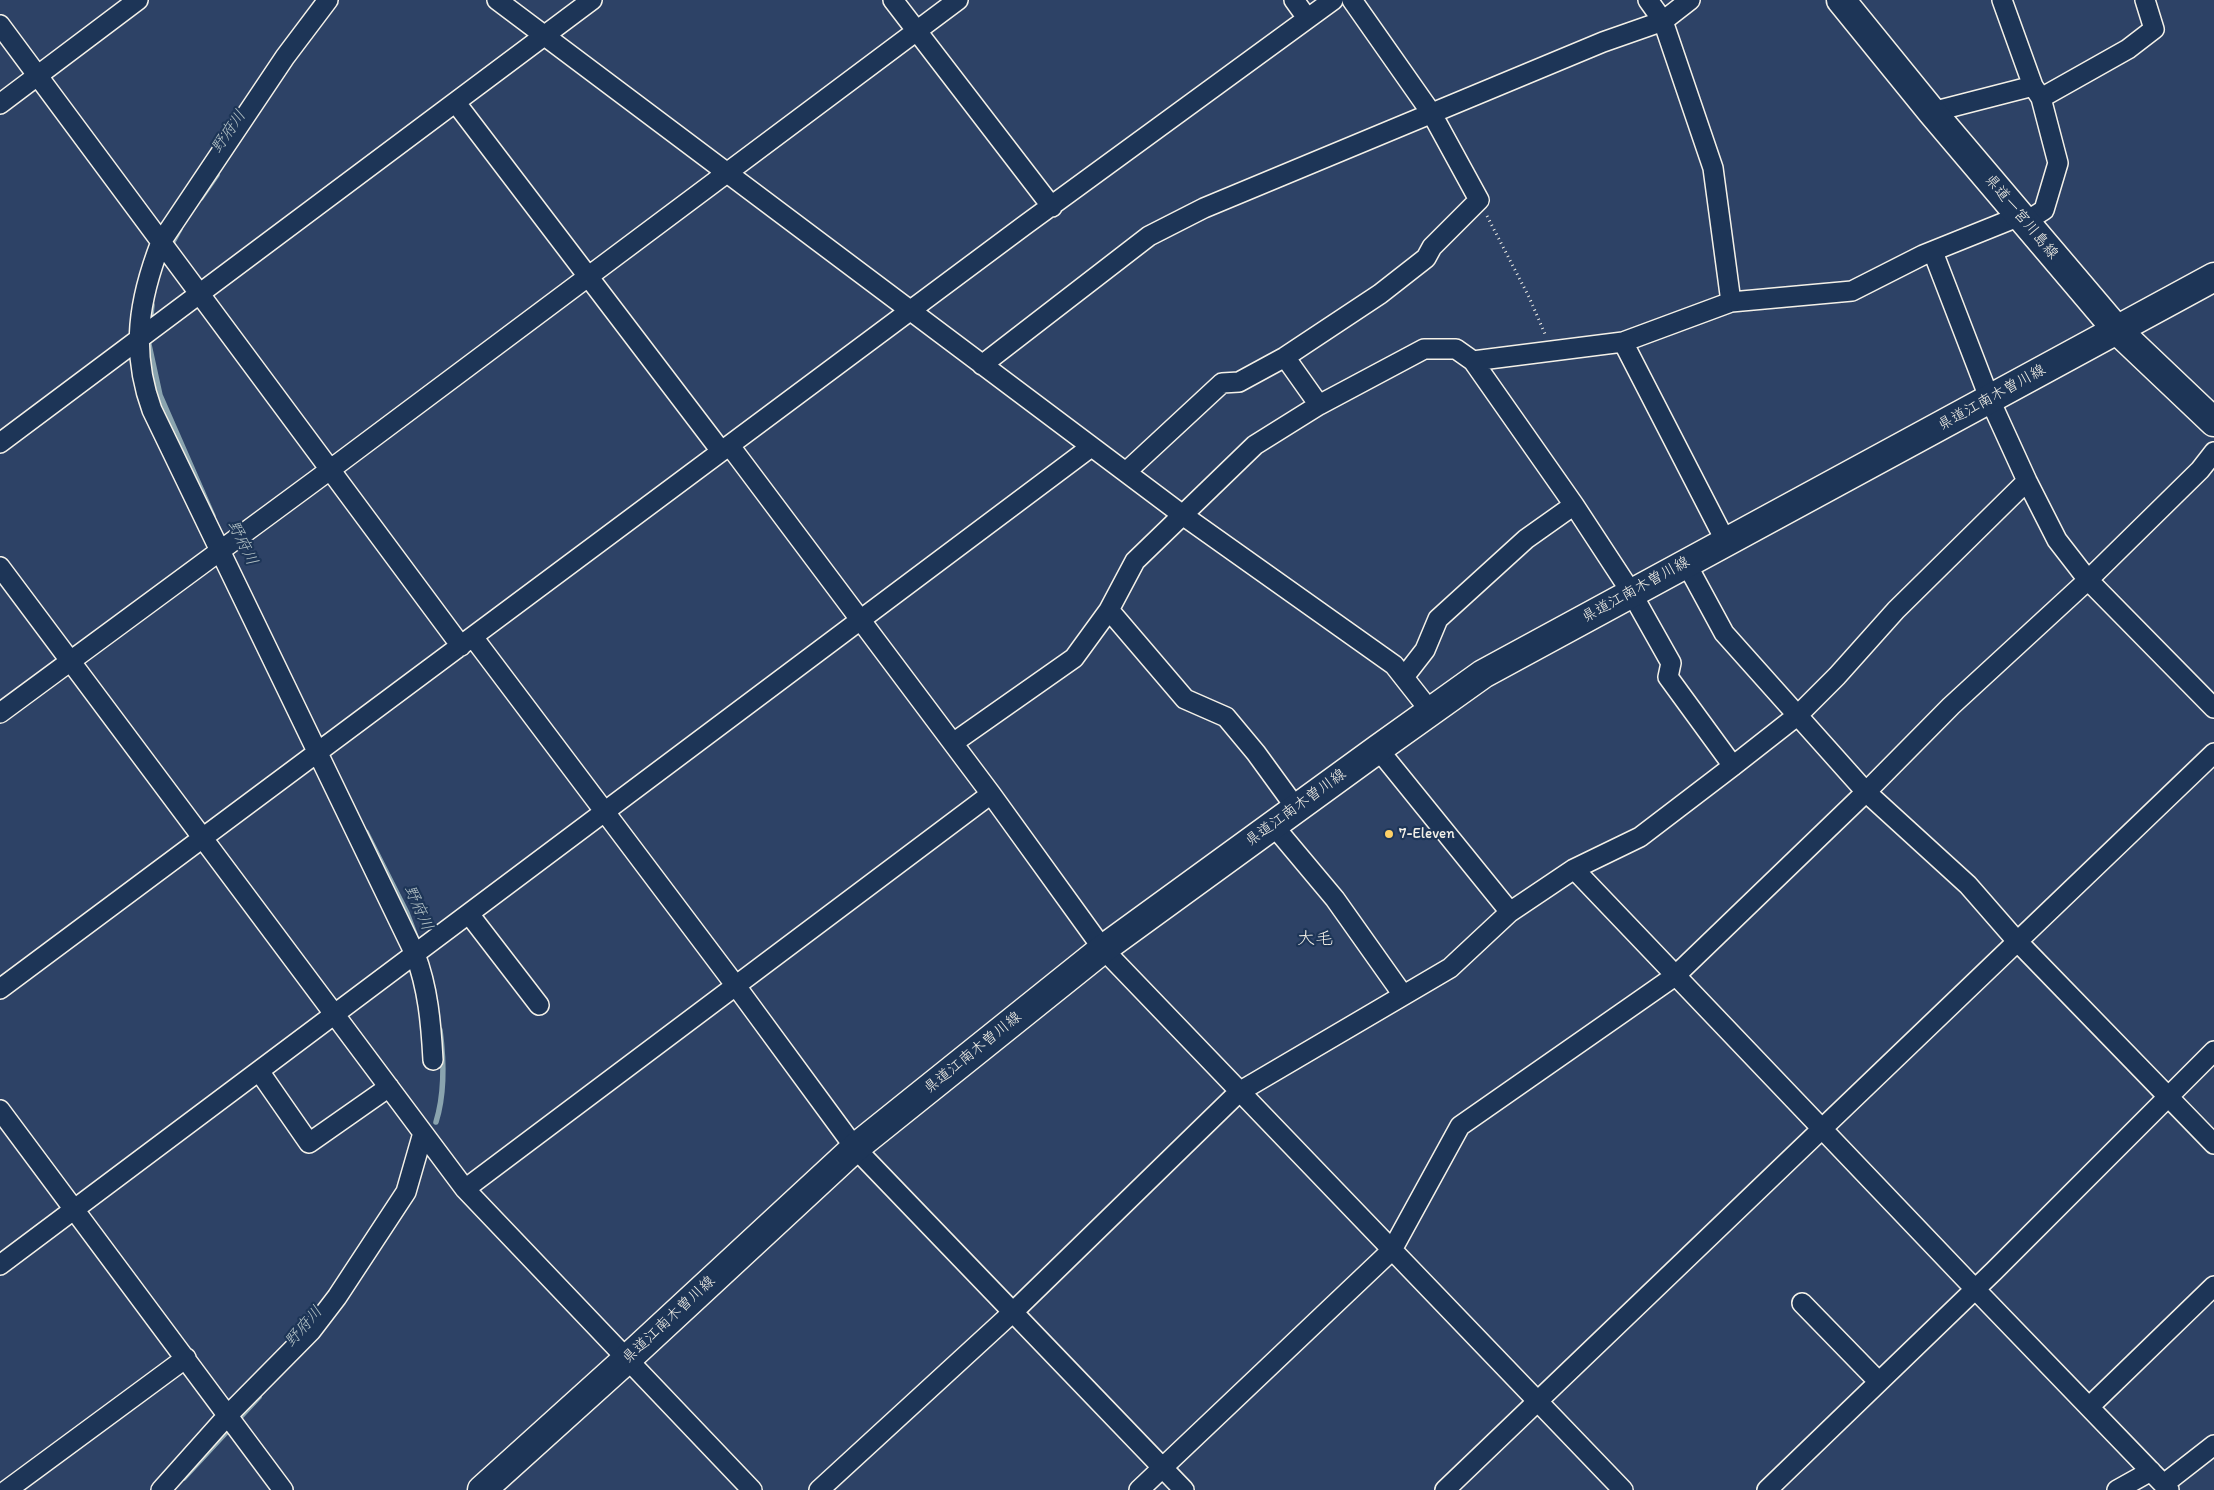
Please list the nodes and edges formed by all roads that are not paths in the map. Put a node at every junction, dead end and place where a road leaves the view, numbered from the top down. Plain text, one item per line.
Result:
1 (138, 0) edge
2 (328, 0) edge
3 (497, 0) edge
4 (592, 0) edge
5 (893, 0) edge
6 (958, 0) edge
7 (1294, 0) edge
8 (1333, 0) edge
9 (1352, 0) edge
10 (1648, 0) edge
11 (1690, 0) edge
12 (1841, 0) edge
13 (2002, 0) edge
14 (2145, 0) edge
15 (1307, 18) junction
16 (1663, 21) junction
17 (0, 25) edge
18 (916, 31) junction
19 (544, 36) junction
20 (37, 77) junction
21 (2037, 92) junction
22 (456, 103) junction
23 (0, 104) edge
24 (1932, 112) junction
25 (1432, 114) junction
26 (728, 173) junction
27 (1052, 207) junction
28 (2022, 219) junction
29 (165, 248) junction
30 (1933, 252) junction
31 (2214, 277) edge
32 (588, 278) junction
33 (200, 295) junction
34 (1732, 302) junction
35 (911, 311) junction
36 (2117, 330) junction
37 (145, 335) junction
38 (1623, 342) junction
39 (1285, 357) junction
40 (1473, 361) junction
41 (982, 365) junction
42 (1990, 400) junction
43 (1320, 405) junction
44 (2214, 422) edge
45 (0, 443) edge
46 (1091, 447) junction
47 (725, 449) junction
48 (2214, 452) edge
49 (331, 469) junction
50 (1126, 472) junction
51 (2027, 482) junction
52 (1574, 505) junction
53 (1184, 516) junction
54 (1726, 542) junction
55 (224, 547) junction
56 (1686, 563) junction
57 (0, 566) edge
58 (2088, 580) junction
59 (1631, 592) junction
60 (1109, 610) junction
61 (860, 621) junction
62 (467, 641) junction
63 (71, 660) junction
64 (1404, 677) junction
65 (2214, 708) edge
66 (1431, 712) junction
67 (0, 713) edge
68 (1798, 715) junction
69 (953, 743) junction
70 (322, 749) junction
71 (1378, 749) junction
72 (2214, 753) edge
73 (1733, 766) junction
74 (1866, 792) junction
75 (991, 794) junction
76 (1296, 808) junction
77 (604, 813) junction
78 (1273, 825) junction
79 (202, 838) junction
80 (1574, 869) junction
81 (1510, 912) junction
82 (469, 914) junction
83 (2016, 940) junction
84 (421, 949) junction
85 (1103, 949) junction
86 (1675, 976) junction
87 (736, 986) junction
88 (0, 989) edge
89 (1403, 995) junction
90 (539, 1005) dead end
91 (334, 1014) junction
92 (2214, 1051) edge
93 (433, 1060) dead end
94 (259, 1071) junction
95 (389, 1088) junction
96 (1239, 1092) junction
97 (2167, 1095) junction
98 (0, 1110) edge
99 (1822, 1127) junction
100 (424, 1134) junction
101 (2214, 1144) edge
102 (855, 1148) junction
103 (465, 1189) junction
104 (75, 1210) junction
105 (1392, 1250) junction
106 (0, 1266) edge
107 (2214, 1286) edge
108 (1975, 1290) junction
109 (1802, 1303) dead end
110 (1013, 1312) junction
111 (186, 1358) junction
112 (626, 1360) junction
113 (1878, 1381) junction
114 (1538, 1401) junction
115 (2089, 1407) junction
116 (234, 1422) junction
117 (2214, 1445) edge
118 (1163, 1468) junction
119 (2161, 1482) edge
120 (7, 1490) edge
121 (161, 1490) edge
122 (284, 1490) edge
123 (482, 1490) edge
124 (752, 1490) edge
125 (819, 1490) edge
126 (1139, 1490) edge
127 (1184, 1490) edge
128 (1445, 1490) edge
129 (1623, 1490) edge
130 (1767, 1490) edge
131 (2117, 1490) edge

1 - 20 street
2 - 29 street
3 - 19 street
4 - 19 street
5 - 18 street
6 - 18 street
7 - 15 street
8 - 15 street
9 - 25 street
10 - 16 street
11 - 16 street
12 - 24 main road, 県道一宮川島線
13 - 21 street
14 - 21 street
15 - 27 street
16 - 25 street
16 - 34 street
17 - 20 street
18 - 26 street
18 - 27 street
19 - 22 street
19 - 26 street
20 - 23 street
20 - 29 street
21 - 24 street
21 - 28 street
22 - 32 street
22 - 33 street
24 - 28 main road, 県道一宮川島線
25 - 39 street
25 - 41 street
26 - 32 street
26 - 35 street
27 - 35 street
28 - 30 street
28 - 36 main road, 県道一宮川島線
29 - 33 street
29 - 37 street
30 - 34 street
30 - 42 street
31 - 36 main road, 県道江南木曽川線
32 - 47 street
32 - 49 street
33 - 37 street
33 - 49 street
34 - 38 street
35 - 41 street
35 - 47 street
36 - 42 main road, 県道江南木曽川線
36 - 44 main road, 県道一宮川島線
37 - 45 street
37 - 55 street
38 - 40 street
38 - 54 street
39 - 43 street
39 - 50 street
40 - 43 street
40 - 52 street
41 - 46 street
42 - 51 street
42 - 54 main road, 県道江南木曽川線
43 - 53 street
46 - 50 street
46 - 61 street
47 - 61 street
47 - 62 street
48 - 58 street
49 - 55 street
49 - 62 street
50 - 53 street
51 - 58 street
51 - 68 street
52 - 59 street
52 - 64 street
53 - 60 street
53 - 64 street
54 - 56 main road, 県道江南木曽川線
55 - 63 street
55 - 70 street
56 - 59 main road, 県道江南木曽川線
56 - 68 street
57 - 63 street
58 - 65 street
58 - 74 street
59 - 66 main road, 県道江南木曽川線
59 - 73 street
60 - 69 street
60 - 76 street
61 - 69 street
61 - 77 street
62 - 70 street
62 - 77 street
63 - 67 street
63 - 79 street
64 - 66 street
66 - 71 main road, 県道江南木曽川線
68 - 73 street
68 - 74 street
69 - 75 street
70 - 79 street
70 - 84 street
71 - 76 main road, 県道江南木曽川線
71 - 81 street
72 - 83 street
73 - 80 street
74 - 83 street
74 - 86 street
75 - 85 street
75 - 87 street
76 - 78 main road, 県道江南木曽川線
77 - 82 street
77 - 87 street
78 - 85 main road, 県道江南木曽川線
78 - 89 street
79 - 88 street
79 - 91 street
80 - 81 street
80 - 86 street
81 - 89 street
82 - 84 street
82 - 90 street
83 - 97 street
83 - 99 street
84 - 91 street
84 - 93 street
85 - 96 street
85 - 102 main road, 県道江南木曽川線
86 - 99 street
86 - 105 street
87 - 102 street
87 - 103 street
89 - 96 street
91 - 94 street
91 - 95 street
92 - 97 street
94 - 95 street
94 - 104 street
95 - 100 street
96 - 105 street
96 - 110 street
97 - 101 street
97 - 108 street
98 - 104 street
99 - 108 street
99 - 114 street
100 - 103 street
100 - 116 street
102 - 110 street
102 - 112 main road, 県道江南木曽川線
103 - 112 street
104 - 106 street
104 - 111 street
105 - 114 street
105 - 118 street
107 - 115 street
108 - 113 street
108 - 115 street
109 - 113 street
110 - 118 street
110 - 125 street
111 - 116 street
111 - 120 street
112 - 123 main road, 県道江南木曽川線
112 - 124 street
113 - 130 street
114 - 128 street
114 - 129 street
115 - 119 street
116 - 121 street
116 - 122 street
117 - 119 street
118 - 126 street
118 - 127 street
119 - 131 street

